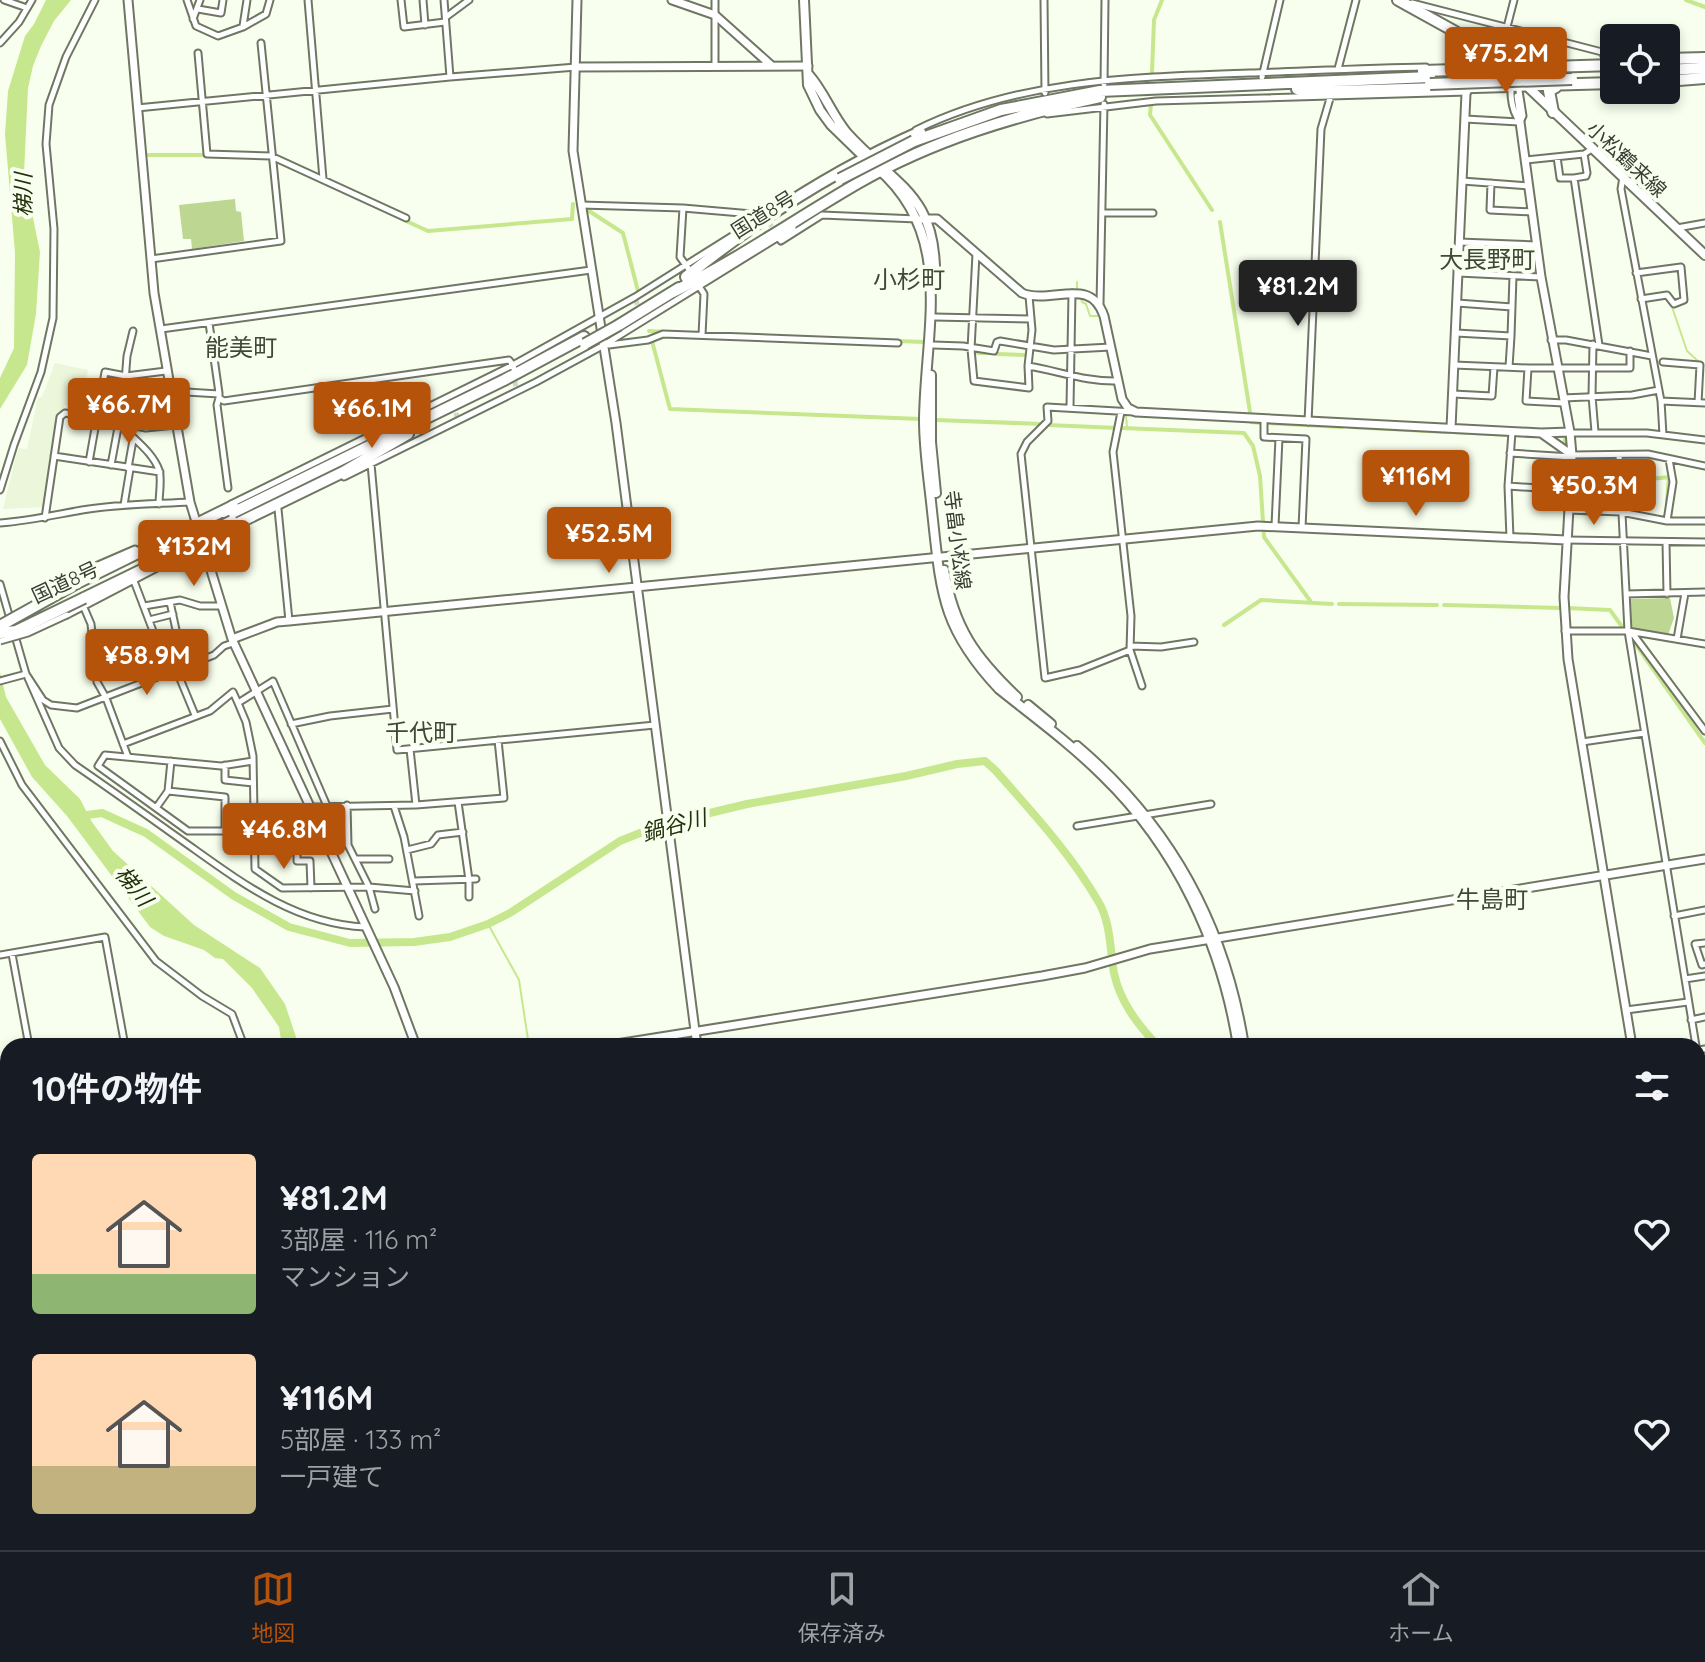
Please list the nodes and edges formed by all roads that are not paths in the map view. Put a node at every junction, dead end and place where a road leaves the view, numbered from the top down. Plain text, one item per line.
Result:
1 (4, 0) edge
2 (32, 0) edge
3 (95, 0) edge
4 (128, 0) edge
5 (187, 0) edge
6 (200, 0) edge
7 (223, 0) edge
8 (247, 0) edge
9 (270, 0) edge
10 (308, 0) edge
11 (401, 0) edge
12 (423, 0) edge
13 (444, 0) edge
14 (469, 0) edge
15 (565, 0) edge
16 (577, 0) edge
17 (672, 0) edge
18 (715, 0) edge
19 (804, 0) edge
20 (1044, 0) edge
21 (1105, 0) edge
22 (1280, 0) edge
23 (1356, 0) edge
24 (1399, 0) edge
25 (1514, 0) edge
26 (27, 8) junction
27 (198, 9) junction
28 (715, 15) junction
29 (193, 20) junction
30 (445, 20) junction
31 (425, 25) junction
32 (243, 27) junction
33 (1509, 28) junction
34 (0, 43) edge
35 (261, 43) dead end
36 (1510, 49) dead end
37 (1484, 50) junction
38 (1600, 51) edge
39 (198, 53) dead end
40 (1680, 64) edge
41 (1705, 64) edge
42 (1600, 65) edge
43 (715, 66) junction
44 (772, 66) junction
45 (576, 67) junction
46 (1480, 69) junction
47 (1512, 69) junction
48 (1600, 69) edge
49 (808, 70) junction
50 (1462, 70) junction
51 (1337, 71) junction
52 (1262, 75) junction
53 (450, 77) junction
54 (1705, 79) edge
55 (1568, 80) junction
56 (1680, 80) edge
57 (1600, 82) edge
58 (1293, 85) junction
59 (1497, 87) junction
60 (1519, 89) junction
61 (316, 91) junction
62 (1045, 91) junction
63 (1104, 93) junction
64 (1466, 93) junction
65 (1331, 95) junction
66 (265, 96) junction
67 (203, 101) junction
68 (137, 108) junction
69 (1553, 112) junction
70 (1465, 119) junction
71 (1520, 122) junction
72 (891, 145) junction
73 (917, 146) junction
74 (1588, 151) junction
75 (271, 156) junction
76 (868, 156) junction
77 (1557, 157) junction
78 (1525, 160) junction
79 (884, 170) junction
80 (1623, 177) junction
81 (1574, 178) junction
82 (323, 179) junction
83 (839, 180) junction
84 (1462, 181) junction
85 (860, 182) junction
86 (1491, 183) junction
87 (1528, 186) junction
88 (581, 205) junction
89 (683, 208) junction
90 (1532, 212) junction
91 (1102, 213) junction
92 (1153, 213) dead end
93 (765, 215) junction
94 (406, 218) dead end
95 (922, 219) junction
96 (1705, 223) edge
97 (1677, 228) junction
98 (778, 237) junction
99 (1459, 242) junction
100 (1537, 245) junction
101 (976, 254) junction
102 (1705, 255) edge
103 (151, 259) junction
104 (591, 270) junction
105 (687, 270) junction
106 (1458, 273) junction
107 (1636, 273) junction
108 (1513, 276) junction
109 (1541, 277) junction
110 (700, 286) junction
111 (673, 292) junction
112 (1072, 293) junction
113 (1029, 296) junction
114 (1641, 299) junction
115 (1457, 303) junction
116 (1100, 304) junction
117 (1512, 307) junction
118 (934, 317) junction
119 (599, 318) junction
120 (972, 318) junction
121 (1031, 319) junction
122 (618, 322) junction
123 (209, 323) junction
124 (160, 329) junction
125 (133, 331) dead end
126 (1456, 333) junction
127 (702, 335) junction
128 (1511, 336) junction
129 (1551, 340) junction
130 (585, 341) junction
131 (898, 343) dead end
132 (604, 345) junction
133 (933, 345) junction
134 (1596, 345) junction
135 (1031, 346) junction
136 (1111, 347) junction
137 (971, 349) junction
138 (1072, 349) junction
139 (1630, 351) junction
140 (1652, 356) junction
141 (1663, 362) dead end
142 (1454, 365) junction
143 (1028, 366) junction
144 (513, 367) junction
145 (1494, 367) junction
146 (1509, 367) junction
147 (1528, 368) junction
148 (1557, 368) junction
149 (1592, 369) junction
150 (166, 371) junction
151 (126, 376) junction
152 (1071, 378) junction
153 (1118, 381) junction
154 (1659, 390) junction
155 (169, 391) junction
156 (1453, 394) junction
157 (219, 396) junction
158 (1592, 396) junction
159 (1564, 400) junction
160 (1661, 401) junction
161 (1701, 403) edge
162 (1070, 407) junction
163 (1121, 412) junction
164 (1136, 412) junction
165 (97, 418) junction
166 (1264, 419) junction
167 (118, 422) junction
168 (1308, 422) junction
169 (175, 425) junction
170 (1451, 428) junction
171 (1512, 431) junction
172 (1570, 432) junction
173 (1595, 432) junction
174 (1541, 433) junction
175 (1663, 435) junction
176 (1279, 438) junction
177 (133, 440) junction
178 (1705, 440) edge
179 (379, 445) junction
180 (1510, 453) junction
181 (366, 454) junction
182 (1619, 455) junction
183 (54, 456) junction
184 (1572, 456) junction
185 (1669, 459) junction
186 (89, 462) junction
187 (111, 465) junction
188 (1705, 466) edge
189 (129, 468) junction
190 (160, 472) junction
191 (1508, 486) junction
192 (228, 488) dead end
193 (0, 490) edge
194 (1569, 490) junction
195 (190, 502) junction
196 (159, 504) junction
197 (124, 505) junction
198 (278, 509) junction
199 (1568, 510) junction
200 (1621, 512) junction
201 (45, 518) junction
202 (228, 519) junction
203 (1667, 521) junction
204 (1705, 521) edge
205 (0, 523) edge
206 (197, 524) junction
207 (1275, 526) junction
208 (1302, 528) junction
209 (1510, 538) junction
210 (1124, 540) junction
211 (1566, 540) junction
212 (202, 542) junction
213 (1621, 542) junction
214 (1666, 542) junction
215 (1705, 542) edge
216 (172, 546) junction
217 (1032, 549) junction
218 (939, 556) junction
219 (134, 581) junction
220 (0, 584) edge
221 (638, 588) junction
222 (1705, 592) edge
223 (1685, 593) junction
224 (80, 594) junction
225 (1626, 594) junction
226 (1667, 594) junction
227 (170, 602) junction
228 (144, 606) junction
229 (220, 606) junction
230 (383, 612) junction
231 (173, 614) junction
232 (149, 620) junction
233 (289, 621) junction
234 (0, 626) edge
235 (1565, 631) junction
236 (1630, 632) junction
237 (0, 633) edge
238 (1677, 639) junction
239 (0, 641) edge
240 (232, 641) junction
241 (1194, 642) dead end
242 (1705, 644) edge
243 (1130, 648) junction
244 (171, 657) junction
245 (177, 670) junction
246 (26, 675) junction
247 (0, 681) edge
248 (1142, 686) dead end
249 (255, 694) junction
250 (106, 698) junction
251 (238, 703) junction
252 (393, 709) junction
253 (195, 715) junction
254 (291, 724) junction
255 (655, 725) junction
256 (1705, 731) edge
257 (1644, 733) junction
258 (498, 740) junction
259 (0, 741) edge
260 (1582, 742) junction
261 (123, 744) junction
262 (410, 749) junction
263 (128, 757) junction
264 (171, 761) junction
265 (253, 761) junction
266 (225, 765) junction
267 (253, 783) junction
268 (168, 791) junction
269 (458, 802) junction
270 (1211, 804) dead end
271 (347, 805) junction
272 (416, 805) junction
273 (327, 806) junction
274 (394, 806) junction
275 (309, 807) junction
276 (156, 808) junction
277 (1142, 815) junction
278 (1077, 826) dead end
279 (255, 830) junction
280 (225, 831) junction
281 (297, 831) junction
282 (320, 831) junction
283 (463, 832) junction
284 (407, 850) junction
285 (355, 859) junction
286 (389, 859) dead end
287 (1705, 859) edge
288 (1666, 866) junction
289 (1604, 875) junction
290 (473, 879) junction
291 (414, 881) junction
292 (347, 887) junction
293 (369, 887) junction
294 (311, 888) junction
295 (415, 891) junction
296 (469, 897) dead end
297 (375, 909) dead end
298 (1705, 910) edge
299 (419, 916) dead end
300 (1674, 916) junction
301 (365, 927) junction
302 (1214, 939) junction
303 (1705, 943) edge
304 (12, 954) junction
305 (0, 955) edge
306 (1705, 964) edge
307 (1705, 976) edge
308 (1685, 979) junction
309 (1688, 1002) junction
310 (1626, 1010) junction
311 (1705, 1017) edge
312 (1691, 1020) junction
313 (695, 1032) junction
314 (28, 1038) edge
315 (124, 1038) edge
316 (241, 1038) edge
317 (413, 1038) edge
318 (656, 1038) edge
319 (696, 1038) edge
320 (1240, 1038) edge
321 (1631, 1038) edge
322 (1695, 1038) edge

1 - 26 street
2 - 26 street
3 - 193 street
4 - 68 street
5 - 29 street
6 - 27 street
7 - 27 street
8 - 32 street
9 - 32 street
10 - 61 street
11 - 31 street
12 - 31 street
13 - 30 street
14 - 30 street
15 - 16 street
16 - 45 street
17 - 28 street
18 - 28 street
19 - 49 main road, 寺畠小松線
20 - 62 street
21 - 63 street
22 - 52 street
23 - 51 street
24 - 33 street
24 - 37 highway
25 - 33 street
26 - 34 street
27 - 29 street
28 - 43 street
28 - 44 street
29 - 32 street
30 - 31 street
30 - 53 street
33 - 36 street
33 - 38 street
33 - 47 street
35 - 66 street
37 - 46 highway
37 - 47 highway
39 - 67 street
40 - 41 highway
42 - 47 highway
43 - 44 street
43 - 45 street
44 - 49 street
45 - 53 street
45 - 88 street
46 - 47 highway
46 - 50 highway
47 - 60 highway
48 - 55 highway, 国道8号
49 - 76 main road, 寺畠小松線
50 - 51 street
50 - 58 highway
51 - 52 street
52 - 63 street
53 - 61 street
54 - 56 highway
55 - 57 highway, 国道8号
55 - 58 highway, 国道8号, bridge
55 - 60 highway
55 - 69 highway
58 - 59 highway
58 - 63 highway, 国道8号
59 - 60 highway
59 - 64 street
60 - 69 main road, 小松鶴来線
60 - 71 street
61 - 66 street
61 - 82 street
62 - 63 street
62 - 72 street
63 - 65 street
63 - 72 highway
63 - 73 highway, 国道8号
63 - 73 street
63 - 91 street
64 - 65 street
64 - 70 street
65 - 168 street
66 - 67 street
66 - 75 street
67 - 68 street
67 - 75 street
68 - 103 street
69 - 74 main road, 小松鶴来線
70 - 71 street
70 - 84 street
71 - 78 street
72 - 76 highway
73 - 79 highway
73 - 83 highway, 国道8号
74 - 77 street
74 - 80 main road, 小松鶴来線
74 - 81 street
75 - 82 street
75 - 103 street
76 - 79 main road, 寺畠小松線
76 - 83 highway
77 - 78 street
77 - 81 street
78 - 87 street
79 - 85 highway
79 - 95 main road, 寺畠小松線
80 - 97 main road, 小松鶴来線
80 - 107 street
81 - 134 street
82 - 94 street
83 - 93 street
83 - 105 highway, 国道8号
83 - 111 highway, 国道8号
84 - 86 street
84 - 99 street
85 - 98 street
85 - 111 highway
86 - 87 street
86 - 90 street
87 - 90 street
88 - 89 street
88 - 104 street
89 - 93 street
89 - 105 street
90 - 100 street
91 - 92 street
91 - 116 street
93 - 105 street
95 - 98 street
95 - 101 street
95 - 118 main road, 寺畠小松線
95 - 218 main road, 寺畠小松線
96 - 97 street
97 - 102 main road, 小松鶴来線
98 - 110 street
99 - 100 street
99 - 106 street
100 - 109 street
101 - 113 street
101 - 120 street
103 - 124 street
104 - 119 street
104 - 123 street
105 - 119 street
105 - 122 highway, 国道8号
106 - 108 street
106 - 115 street
107 - 114 street
107 - 114 street
108 - 109 street
108 - 117 street
109 - 129 street
110 - 127 street
110 - 132 street
111 - 122 highway, 国道8号
112 - 113 street
112 - 116 street
112 - 138 street
113 - 121 street
114 - 140 street
115 - 117 street
115 - 126 street
116 - 136 street
117 - 128 street
118 - 120 street
118 - 133 main road, 寺畠小松線
119 - 132 street
119 - 144 street
120 - 121 street
120 - 137 street
121 - 135 street
122 - 130 highway, 国道8号, bridge
123 - 124 street
123 - 157 street
124 - 150 street
125 - 151 street
126 - 128 street
126 - 142 street
127 - 131 street
127 - 132 street
128 - 146 street
129 - 134 street
129 - 148 street
130 - 179 highway, 国道8号
130 - 179 highway, 国道8号
132 - 181 street
132 - 221 street
133 - 137 street
133 - 218 main road, 寺畠小松線
134 - 139 street
134 - 149 street
135 - 137 street
135 - 138 street
135 - 143 street
136 - 138 street
136 - 153 street
137 - 143 street
138 - 152 street
139 - 140 street
139 - 149 street
140 - 154 street
141 - 161 street
142 - 145 street
142 - 156 street
143 - 152 street
144 - 157 street
144 - 202 street
145 - 146 street
145 - 156 street
146 - 147 street
147 - 148 street
147 - 159 street
148 - 149 street
148 - 159 street
149 - 158 street
150 - 151 street
150 - 155 street
151 - 165 street
151 - 167 street
152 - 153 street
152 - 162 street
153 - 164 street
154 - 158 street
154 - 160 street
155 - 157 street
155 - 169 street
156 - 170 street
157 - 192 street
158 - 159 street
158 - 173 street
159 - 172 street
160 - 161 street
160 - 175 street
162 - 163 street
162 - 217 street
163 - 164 street
163 - 210 street
164 - 166 street
165 - 167 street
165 - 183 street
165 - 186 street
166 - 168 street
166 - 176 street
167 - 169 street
167 - 177 street
167 - 187 street
168 - 170 street
169 - 195 street
170 - 171 street
171 - 174 street
171 - 180 street
172 - 173 street
172 - 174 street
172 - 184 street
173 - 175 street
174 - 184 street
175 - 178 street
176 - 207 street
176 - 208 street
177 - 189 street
177 - 190 street
179 - 181 highway, 国道8号
180 - 184 street
180 - 191 street
181 - 198 street
181 - 202 highway, 国道8号
181 - 202 highway
181 - 230 street
182 - 184 street
182 - 185 street
182 - 200 street
183 - 186 street
183 - 201 street
184 - 194 street
185 - 188 street
185 - 203 street
186 - 187 street
187 - 189 street
189 - 190 street
189 - 197 street
190 - 196 street
191 - 194 street
191 - 209 street
194 - 199 street
195 - 196 street
195 - 206 street
196 - 197 street
197 - 201 street
198 - 202 street
198 - 233 street
199 - 200 street
199 - 211 street
200 - 203 street
200 - 213 street
201 - 205 street
202 - 206 highway
202 - 212 highway
202 - 216 highway, 国道8号, bridge
203 - 204 street
206 - 212 street
206 - 216 highway
207 - 208 street
207 - 210 street
208 - 209 street
209 - 211 street
210 - 217 street
210 - 243 street
211 - 213 street
211 - 235 street
212 - 216 highway
212 - 229 street
213 - 214 street
213 - 225 street
214 - 215 street
214 - 226 street
216 - 219 street
216 - 224 highway, 国道8号
216 - 224 street
217 - 218 street
217 - 243 street
218 - 221 street
218 - 277 main road, 寺畠小松線
219 - 224 street
219 - 228 street
220 - 246 street
221 - 230 street
221 - 255 street
222 - 223 street
223 - 226 street
223 - 238 street
224 - 234 highway, bridge
224 - 237 highway, 国道8号, bridge
224 - 239 street, bridge
224 - 250 street
225 - 226 street
225 - 236 street
227 - 228 street
227 - 229 street
227 - 231 street
228 - 232 street
229 - 240 street
230 - 233 street
230 - 252 street
231 - 232 street
231 - 244 street
232 - 244 street
233 - 240 street
235 - 236 street
235 - 260 street
236 - 238 street
236 - 256 street
236 - 257 street
238 - 242 street
240 - 245 street
240 - 249 street
241 - 243 street
243 - 248 street
244 - 245 street
245 - 250 street
245 - 253 street
246 - 247 street
246 - 250 street
246 - 301 street
249 - 251 street
249 - 254 street
249 - 275 street
250 - 261 street
251 - 253 street
251 - 265 street
252 - 254 street
252 - 262 street
253 - 261 street
254 - 273 street
255 - 258 street
255 - 313 street
257 - 260 street
257 - 288 street
258 - 262 street
258 - 269 street
259 - 316 street
260 - 289 street
261 - 263 street
262 - 272 street
263 - 264 street
263 - 276 street
264 - 266 street
264 - 268 street
265 - 266 street
265 - 267 street
266 - 267 street
267 - 279 street
268 - 276 street
268 - 280 street
269 - 272 street
269 - 283 street
270 - 277 street
271 - 273 street
271 - 274 street
271 - 285 street
272 - 274 street
273 - 275 street
274 - 284 street
275 - 282 street
276 - 280 street
277 - 278 street
277 - 302 main road, 寺畠小松線
279 - 280 street
279 - 281 street
279 - 294 street
281 - 282 street
281 - 294 street
282 - 292 street
283 - 284 street
283 - 290 street
284 - 291 street
285 - 286 street
285 - 293 street
287 - 288 street
288 - 289 street
288 - 300 street
289 - 302 street
289 - 310 street
290 - 291 street
290 - 296 street
291 - 295 street
292 - 293 street
292 - 294 street
292 - 301 street
293 - 295 street
293 - 297 street
295 - 299 street
298 - 300 street
300 - 308 street
301 - 317 street
302 - 313 street
302 - 320 main road, 寺畠小松線
303 - 306 street
304 - 305 street
304 - 314 street
304 - 315 street
307 - 308 street
308 - 309 street
309 - 310 street
309 - 312 street
310 - 321 street
311 - 312 street
312 - 322 street
313 - 318 street
313 - 319 street

